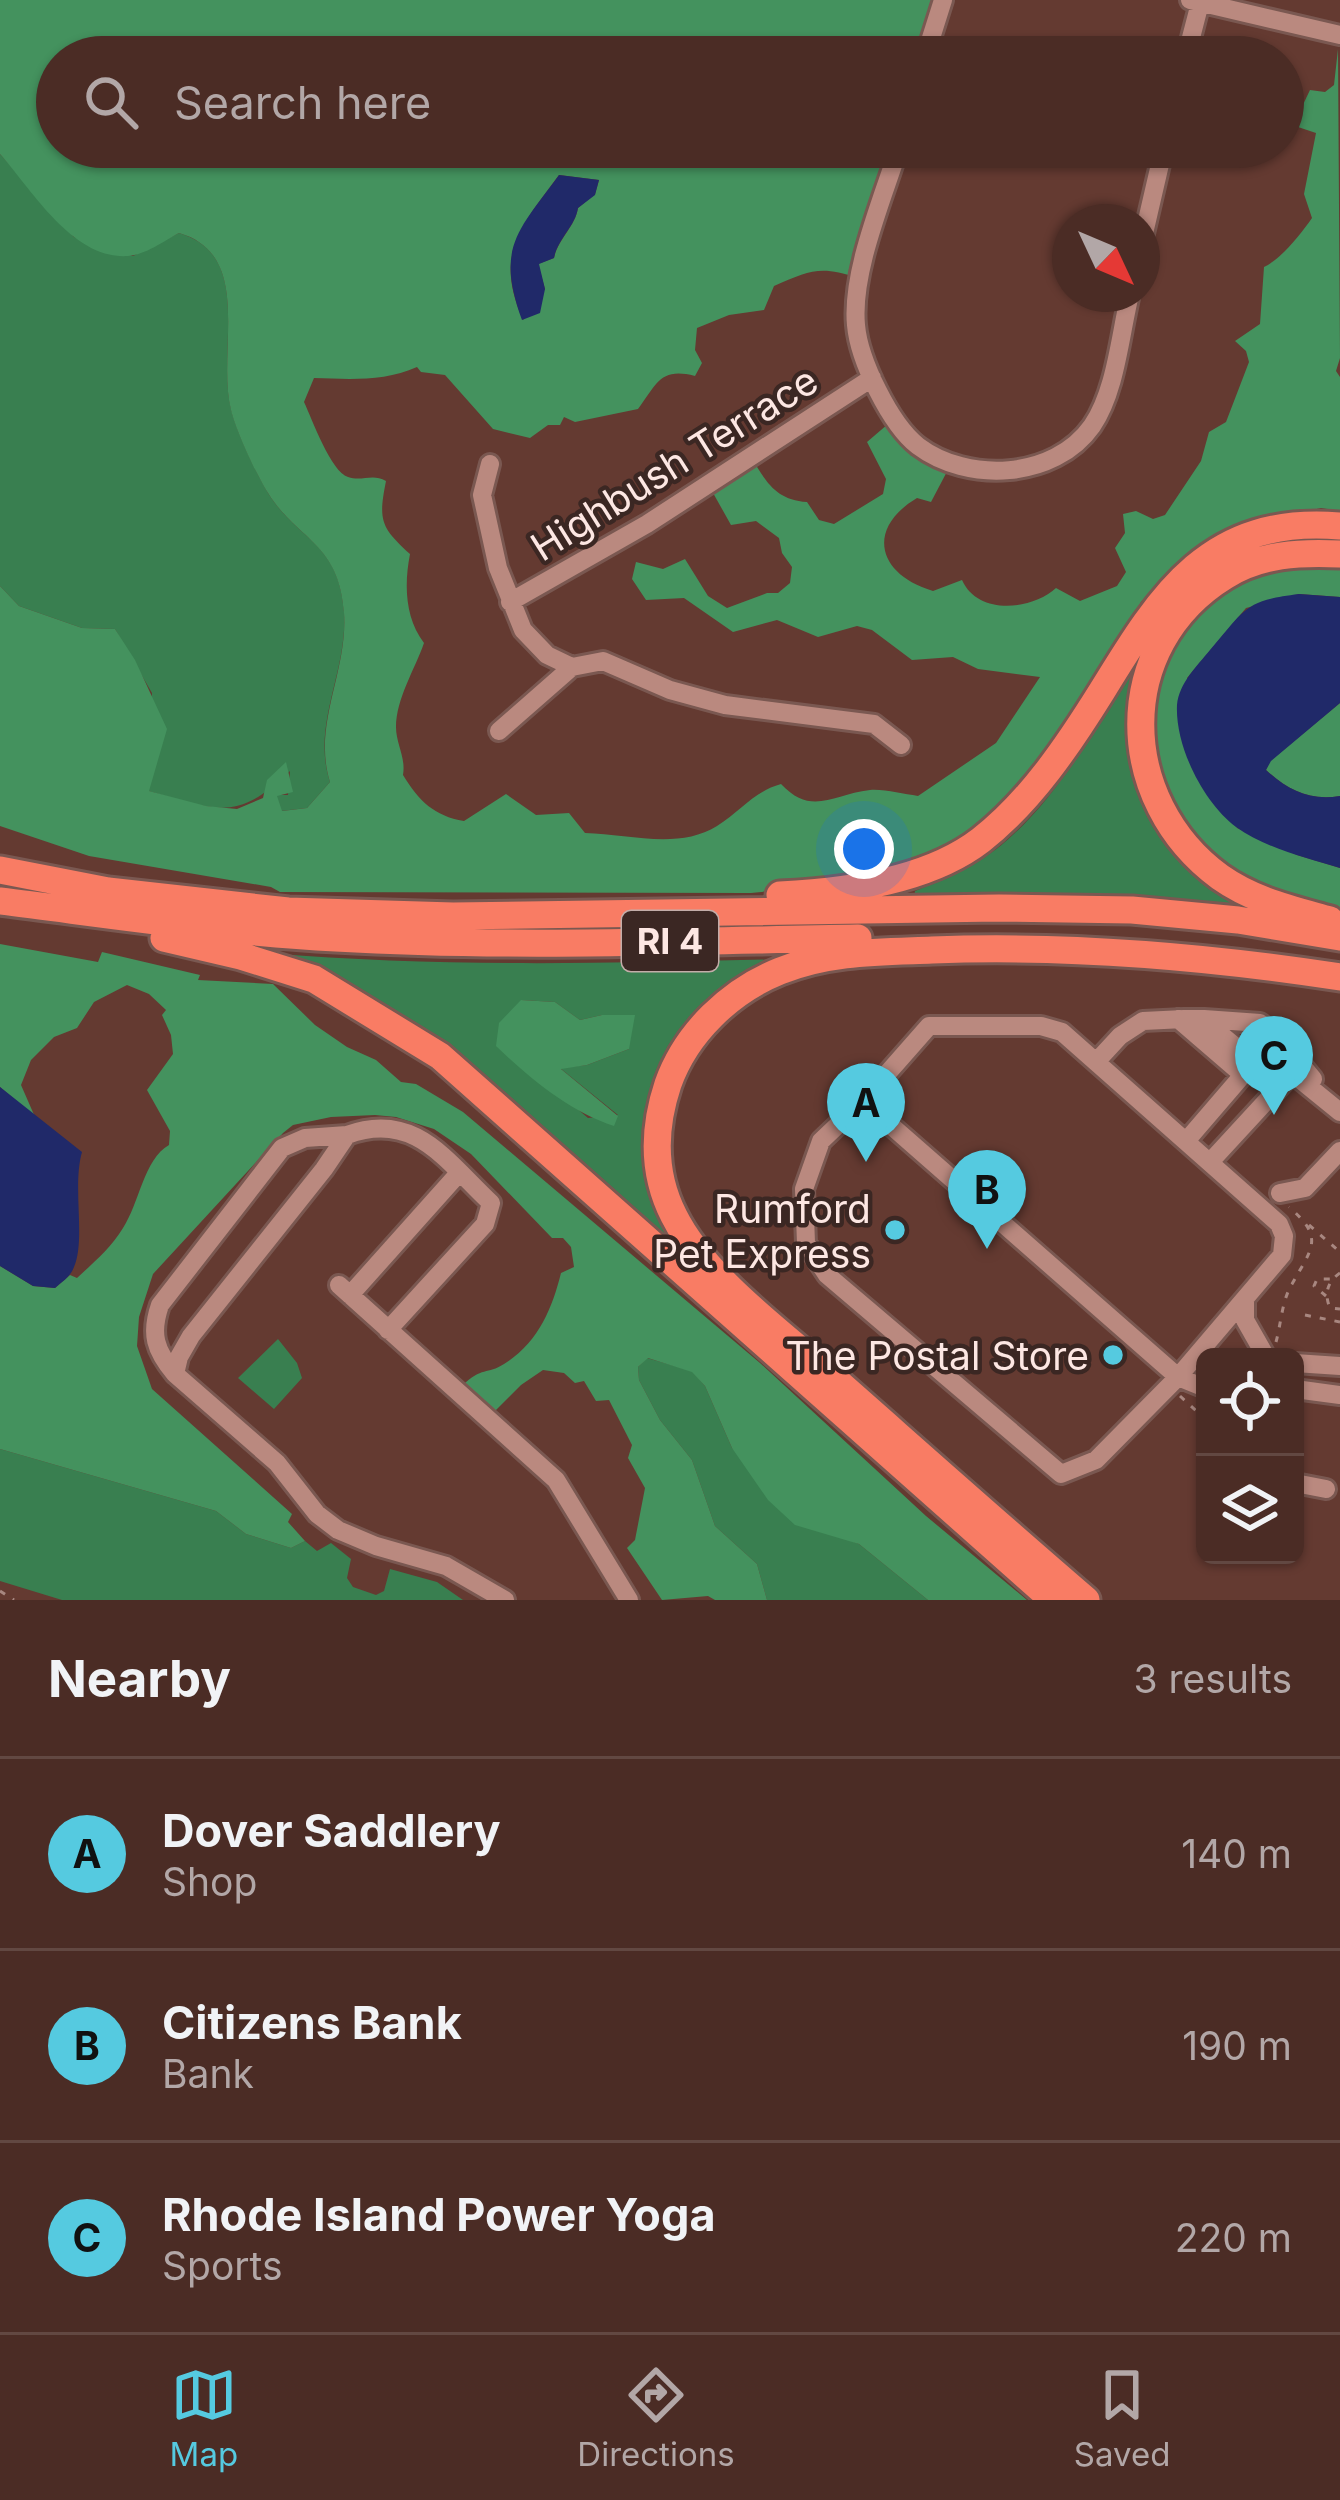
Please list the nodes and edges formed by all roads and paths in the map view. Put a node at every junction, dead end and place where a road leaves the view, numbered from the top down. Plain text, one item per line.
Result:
1 (943, 0) edge
2 (1195, 1) edge
3 (1340, 35) edge
4 (932, 36) edge
5 (1189, 36) edge
6 (892, 168) edge
7 (1159, 168) edge
8 (1151, 204) edge
9 (1125, 312) edge
10 (872, 378) junction
11 (490, 464) dead end
12 (1340, 526) edge
13 (1340, 554) edge
14 (510, 602) junction
15 (572, 667) junction
16 (499, 731) dead end
17 (901, 745) dead end
18 (0, 870) edge
19 (0, 905) edge
20 (553, 912) junction
21 (1340, 923) edge
22 (1340, 937) edge
23 (1340, 962) edge
24 (1340, 976) edge
25 (1178, 1019) junction
26 (1202, 1019) junction
27 (1096, 1062) junction
28 (1243, 1076) junction
29 (863, 1101) junction
30 (1340, 1101) edge
31 (1340, 1112) edge
32 (347, 1135) junction
33 (1186, 1140) junction
34 (1340, 1150) edge
35 (1211, 1161) junction
36 (459, 1173) junction
37 (1294, 1178) dead end
38 (1284, 1199) junction
39 (1264, 1209) junction
40 (1308, 1223) junction
41 (1340, 1252) edge
42 (1340, 1274) edge
43 (1332, 1280) junction
44 (1326, 1296) junction
45 (1245, 1301) junction
46 (1329, 1306) junction
47 (1340, 1309) edge
48 (1305, 1315) dead end
49 (1324, 1319) junction
50 (1340, 1322) edge
51 (388, 1330) junction
52 (1264, 1348) edge
53 (1272, 1348) edge
54 (1336, 1363) edge
55 (1304, 1364) edge
56 (175, 1374) junction
57 (1186, 1374) edge
58 (1304, 1390) edge
59 (1340, 1395) edge
60 (1304, 1485) edge
61 (1326, 1489) dead end
62 (0, 1591) edge
63 (14, 1600) edge
64 (505, 1600) edge
65 (629, 1600) edge
66 (1053, 1600) edge
67 (1086, 1600) edge

1 - 4 street
2 - 3 street
2 - 5 street
6 - 10 street
7 - 8 street
9 - 10 street
10 - 14 street, Highbush Terrace
11 - 14 street
12 - 20 highway
13 - 21 highway
14 - 15 street
15 - 16 street
15 - 17 street
18 - 20 highway, RI 4
19 - 23 highway, RI 4
19 - 66 highway
20 - 22 highway, RI 4
24 - 67 highway
25 - 26 street
25 - 27 street
25 - 28 street
26 - 28 street
26 - 30 street
27 - 29 street
27 - 33 street
28 - 33 street
29 - 57 street
29 - 57 street
31 - 35 street
32 - 36 street
32 - 56 street
32 - 56 street
33 - 35 street
34 - 38 street
35 - 39 street
36 - 51 street
36 - 51 street
37 - 38 street
38 - 39 street
38 - 40 path
39 - 45 street
40 - 41 path
40 - 53 path
42 - 43 path
43 - 44 path
43 - 44 path
44 - 46 path
45 - 52 street
45 - 57 street
46 - 47 path
46 - 49 path
48 - 49 path
49 - 50 path
51 - 65 street
54 - 55 street
56 - 64 street
58 - 59 street
60 - 61 street
62 - 63 path

